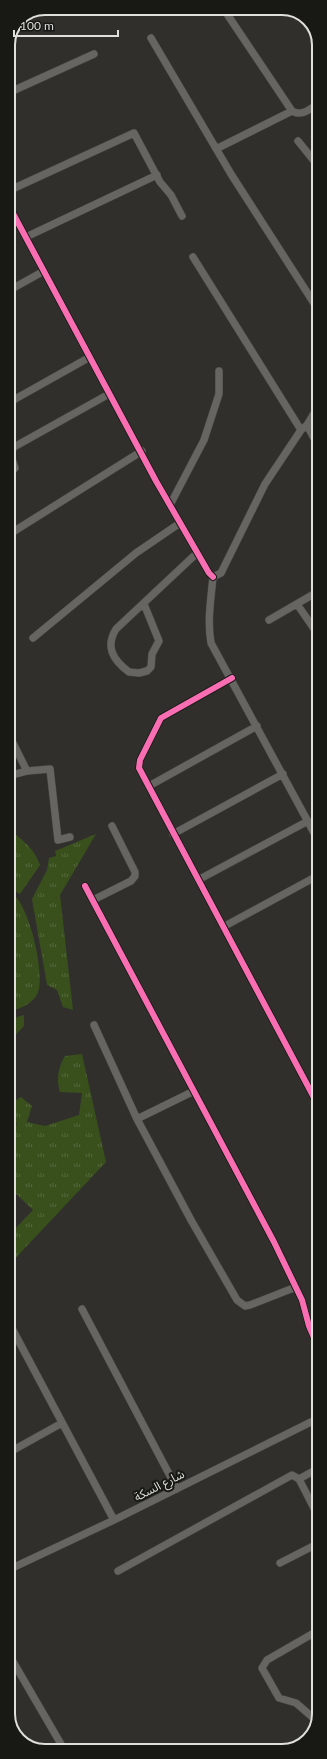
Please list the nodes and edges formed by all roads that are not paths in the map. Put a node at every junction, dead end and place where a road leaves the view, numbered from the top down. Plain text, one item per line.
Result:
1 (228, 15) edge
2 (151, 38) dead end
3 (94, 54) dead end
4 (15, 90) edge
5 (312, 107) edge
6 (292, 111) junction
7 (298, 142) dead end
8 (216, 149) junction
9 (312, 159) edge
10 (157, 175) junction
11 (15, 188) edge
12 (182, 216) dead end
13 (15, 217) edge
14 (26, 237) junction
15 (193, 257) dead end
16 (44, 271) junction
17 (15, 287) edge
18 (312, 300) edge
19 (90, 357) junction
20 (219, 371) dead end
21 (109, 394) junction
22 (15, 399) edge
23 (312, 417) edge
24 (307, 425) junction
25 (301, 430) junction
26 (312, 431) edge
27 (15, 446) edge
28 (142, 451) junction
29 (170, 505) junction
30 (180, 523) junction
31 (15, 531) edge
32 (197, 553) junction
33 (213, 577) junction
34 (312, 595) edge
35 (144, 604) junction
36 (297, 604) junction
37 (268, 620) dead end
38 (312, 626) edge
39 (33, 638) dead end
40 (232, 678) junction
41 (257, 726) junction
42 (15, 747) edge
43 (27, 771) junction
44 (15, 774) edge
45 (283, 774) junction
46 (149, 786) junction
47 (308, 821) junction
48 (112, 826) dead end
49 (312, 829) edge
50 (173, 834) junction
51 (70, 837) dead end
52 (312, 879) edge
53 (198, 880) junction
54 (85, 886) dead end
55 (93, 900) junction
56 (223, 927) junction
57 (94, 1025) dead end
58 (194, 1091) junction
59 (312, 1094) edge
60 (137, 1119) junction
61 (296, 1287) junction
62 (82, 1309) dead end
63 (312, 1333) edge
64 (15, 1338) edge
65 (312, 1422) edge
66 (62, 1423) junction
67 (15, 1449) edge
68 (312, 1472) edge
69 (299, 1479) junction
70 (177, 1489) junction
71 (312, 1504) edge
72 (114, 1520) junction
73 (312, 1547) edge
74 (280, 1563) dead end
75 (15, 1567) edge
76 (118, 1571) dead end
77 (312, 1634) edge
78 (15, 1665) edge
79 (312, 1716) edge
80 (61, 1744) edge

1 - 6 street
2 - 8 street
3 - 4 street
5 - 6 street
6 - 8 street
7 - 9 street
8 - 18 street
10 - 11 street
10 - 12 street
10 - 14 street
13 - 14 street
14 - 16 street
15 - 25 street
16 - 17 street
16 - 19 street
19 - 21 street
19 - 22 street
20 - 29 street
21 - 27 street
21 - 28 street
23 - 24 street
24 - 25 street
24 - 26 street
25 - 33 street
28 - 29 street
28 - 31 street
29 - 30 street
30 - 32 street
30 - 39 street
32 - 33 street
32 - 35 street
33 - 40 street
34 - 36 street
35 - 35 street
36 - 37 street
36 - 38 street
40 - 41 street
40 - 46 street
41 - 45 street
41 - 46 street
42 - 43 street
43 - 44 street
43 - 51 street
45 - 47 street
45 - 50 street
46 - 50 street
47 - 49 street
47 - 53 street
48 - 55 street
50 - 53 street
52 - 56 street
53 - 56 street
54 - 55 street
55 - 58 street
56 - 59 street
57 - 60 street
58 - 60 street
58 - 61 street
60 - 61 street
61 - 63 street
62 - 70 street
64 - 66 street
65 - 70 street, شارع السكة
66 - 67 street
66 - 72 street
68 - 69 street
69 - 71 street
69 - 76 street
70 - 72 street, شارع السكة
72 - 75 street, شارع السكة
73 - 74 street
77 - 79 street
78 - 80 street

